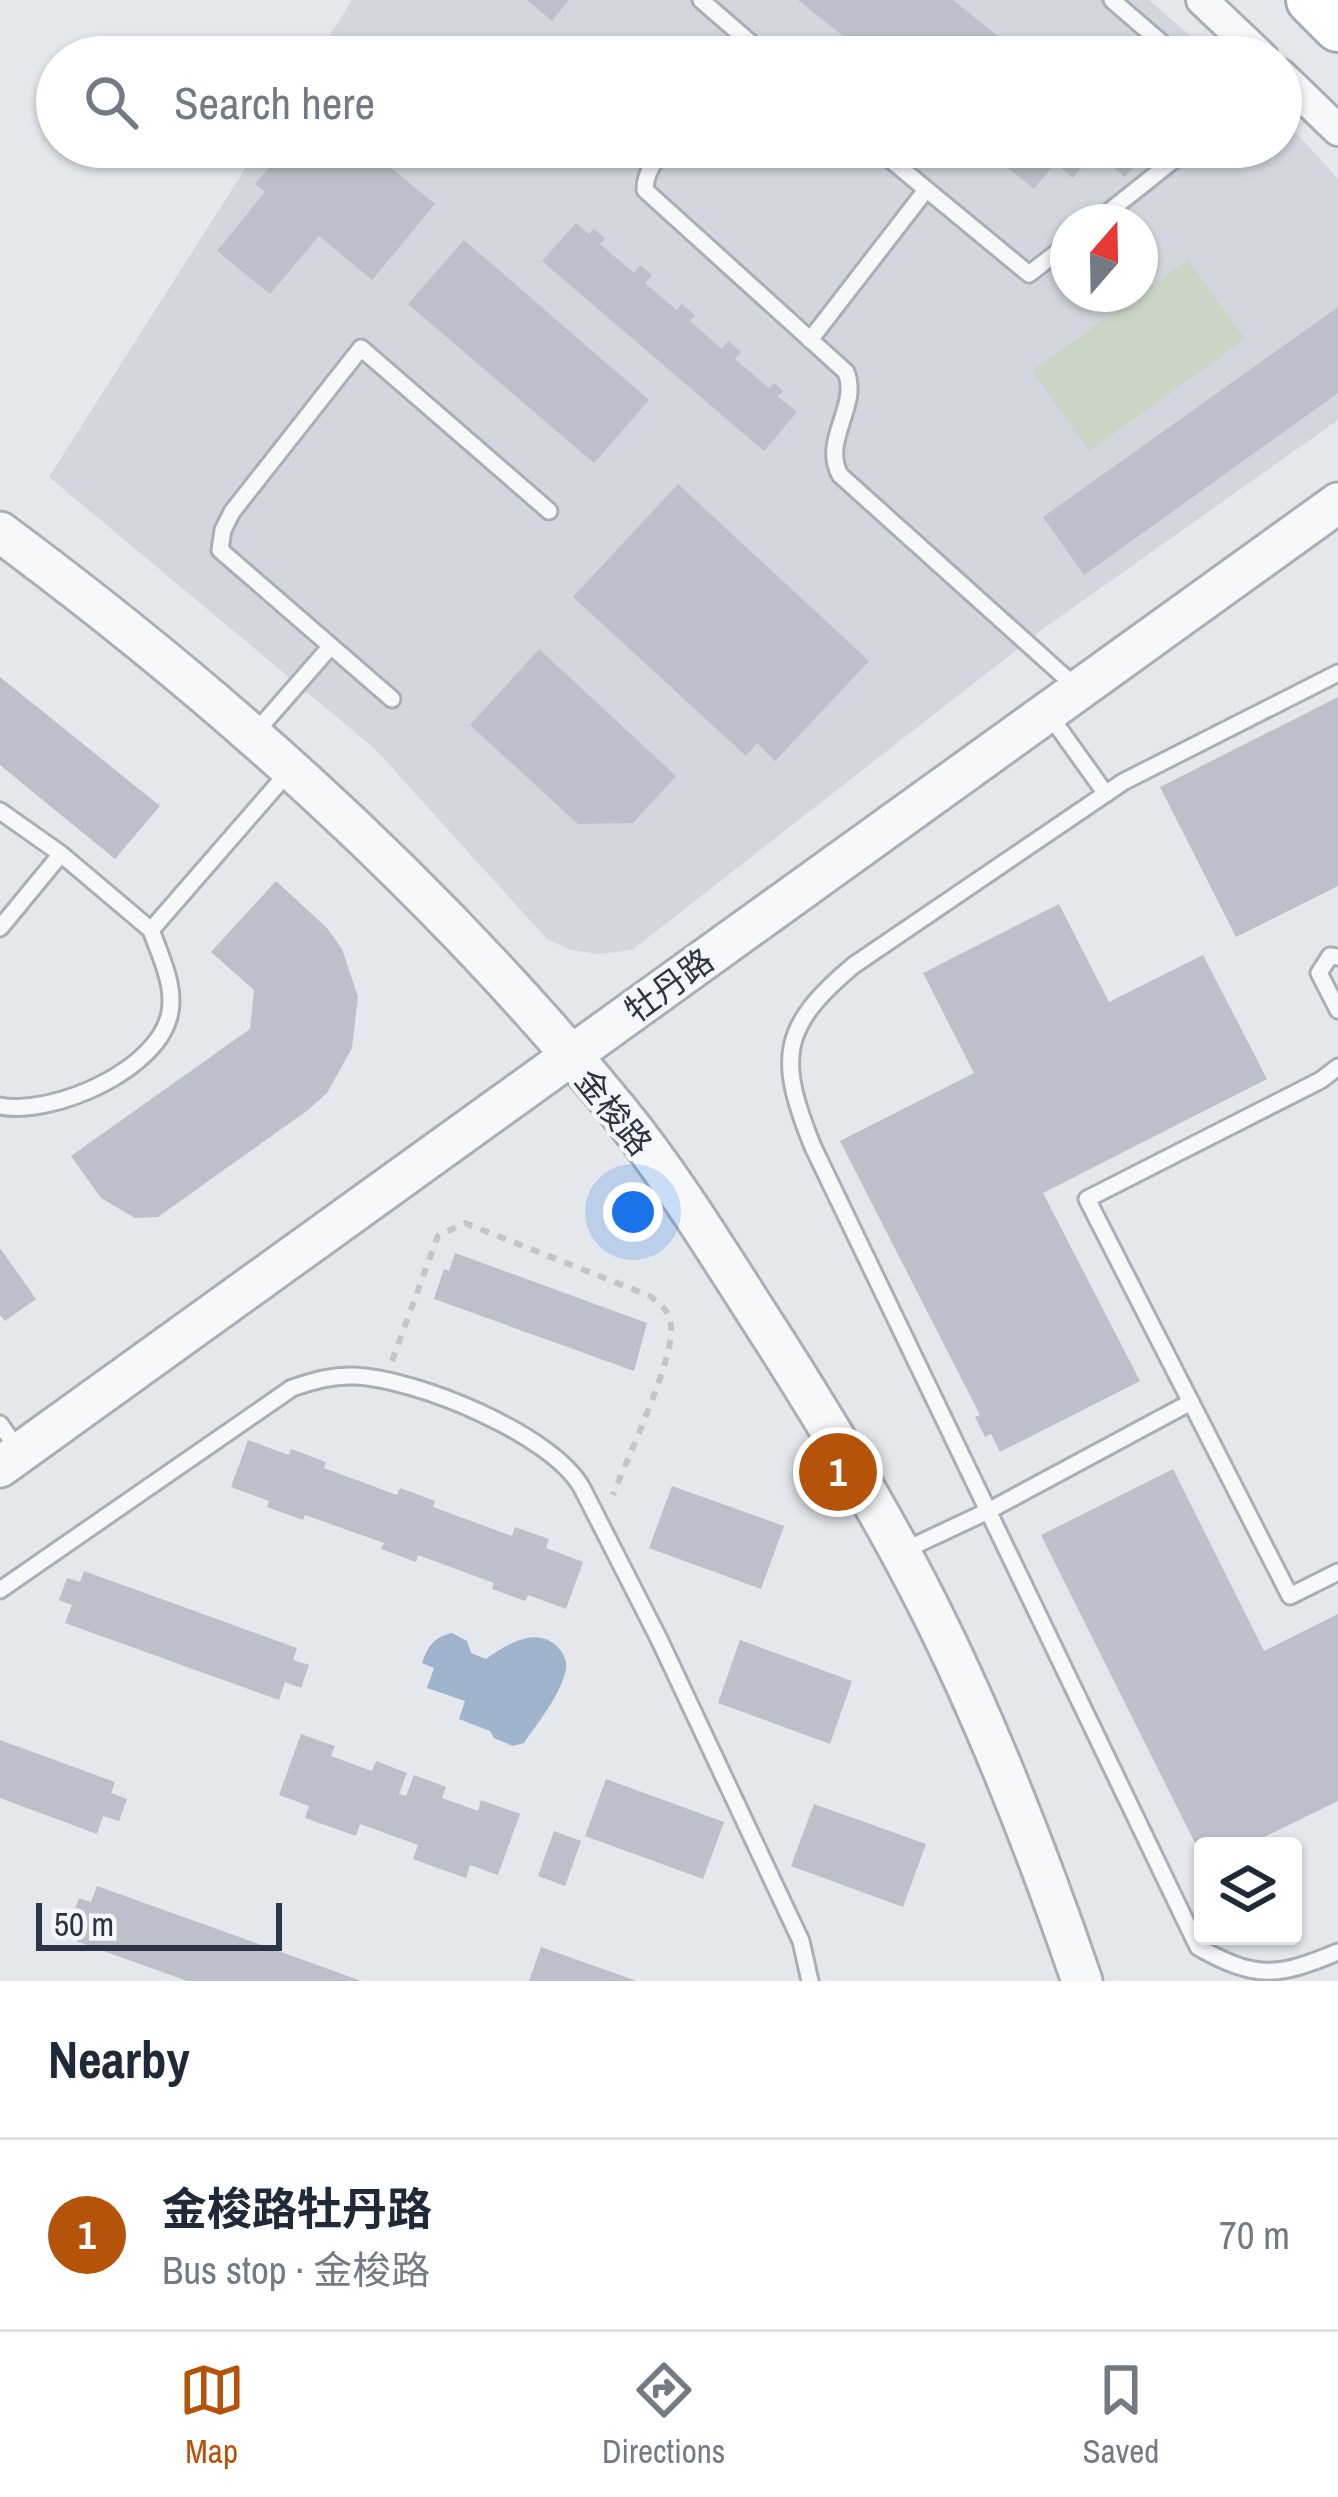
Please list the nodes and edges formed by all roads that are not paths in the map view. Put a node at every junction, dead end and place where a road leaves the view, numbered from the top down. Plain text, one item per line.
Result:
1 (700, 0) edge
2 (1112, 0) edge
3 (1202, 0) edge
4 (1311, 0) edge
5 (1338, 27) edge
6 (733, 36) edge
7 (1154, 36) edge
8 (1240, 36) edge
9 (1302, 95) edge
10 (1338, 130) edge
11 (650, 168) edge
12 (900, 168) edge
13 (1164, 168) edge
14 (926, 190) junction
15 (1119, 204) edge
16 (1050, 258) edge
17 (810, 340) junction
18 (1338, 503) edge
19 (549, 512) dead end
20 (0, 532) edge
21 (331, 646) junction
22 (1338, 673) edge
23 (392, 699) dead end
24 (1062, 699) junction
25 (254, 734) junction
26 (291, 769) junction
27 (1106, 794) junction
28 (0, 811) edge
29 (61, 854) junction
30 (0, 928) edge
31 (151, 930) junction
32 (1338, 957) edge
33 (1338, 1010) edge
34 (570, 1057) junction
35 (1338, 1067) edge
36 (0, 1106) edge
37 (1191, 1402) junction
38 (7, 1448) edge
39 (988, 1510) junction
40 (899, 1553) junction
41 (1338, 1572) edge
42 (0, 1590) edge
43 (1338, 1952) edge
44 (810, 1981) edge
45 (1082, 1981) edge

1 - 6 lane
2 - 7 lane
3 - 8 street
4 - 5 main road
9 - 10 street
11 - 17 lane
12 - 14 lane
13 - 15 lane
14 - 16 lane
14 - 17 lane
17 - 24 lane
18 - 24 street, 牡丹路
19 - 21 lane
20 - 25 street, 金梭路
21 - 23 lane
21 - 25 lane
22 - 27 lane
24 - 27 lane
24 - 34 street, 牡丹路
25 - 26 street, 金梭路
26 - 31 lane
26 - 34 street, 金梭路
27 - 39 lane
28 - 29 lane
29 - 30 lane
29 - 31 lane
31 - 36 lane
32 - 33 lane
34 - 38 street, 牡丹路
34 - 40 street, 金梭路
35 - 37 lane
37 - 39 lane
37 - 41 lane
39 - 40 lane
39 - 43 lane
40 - 45 street, 金梭路
42 - 44 lane

